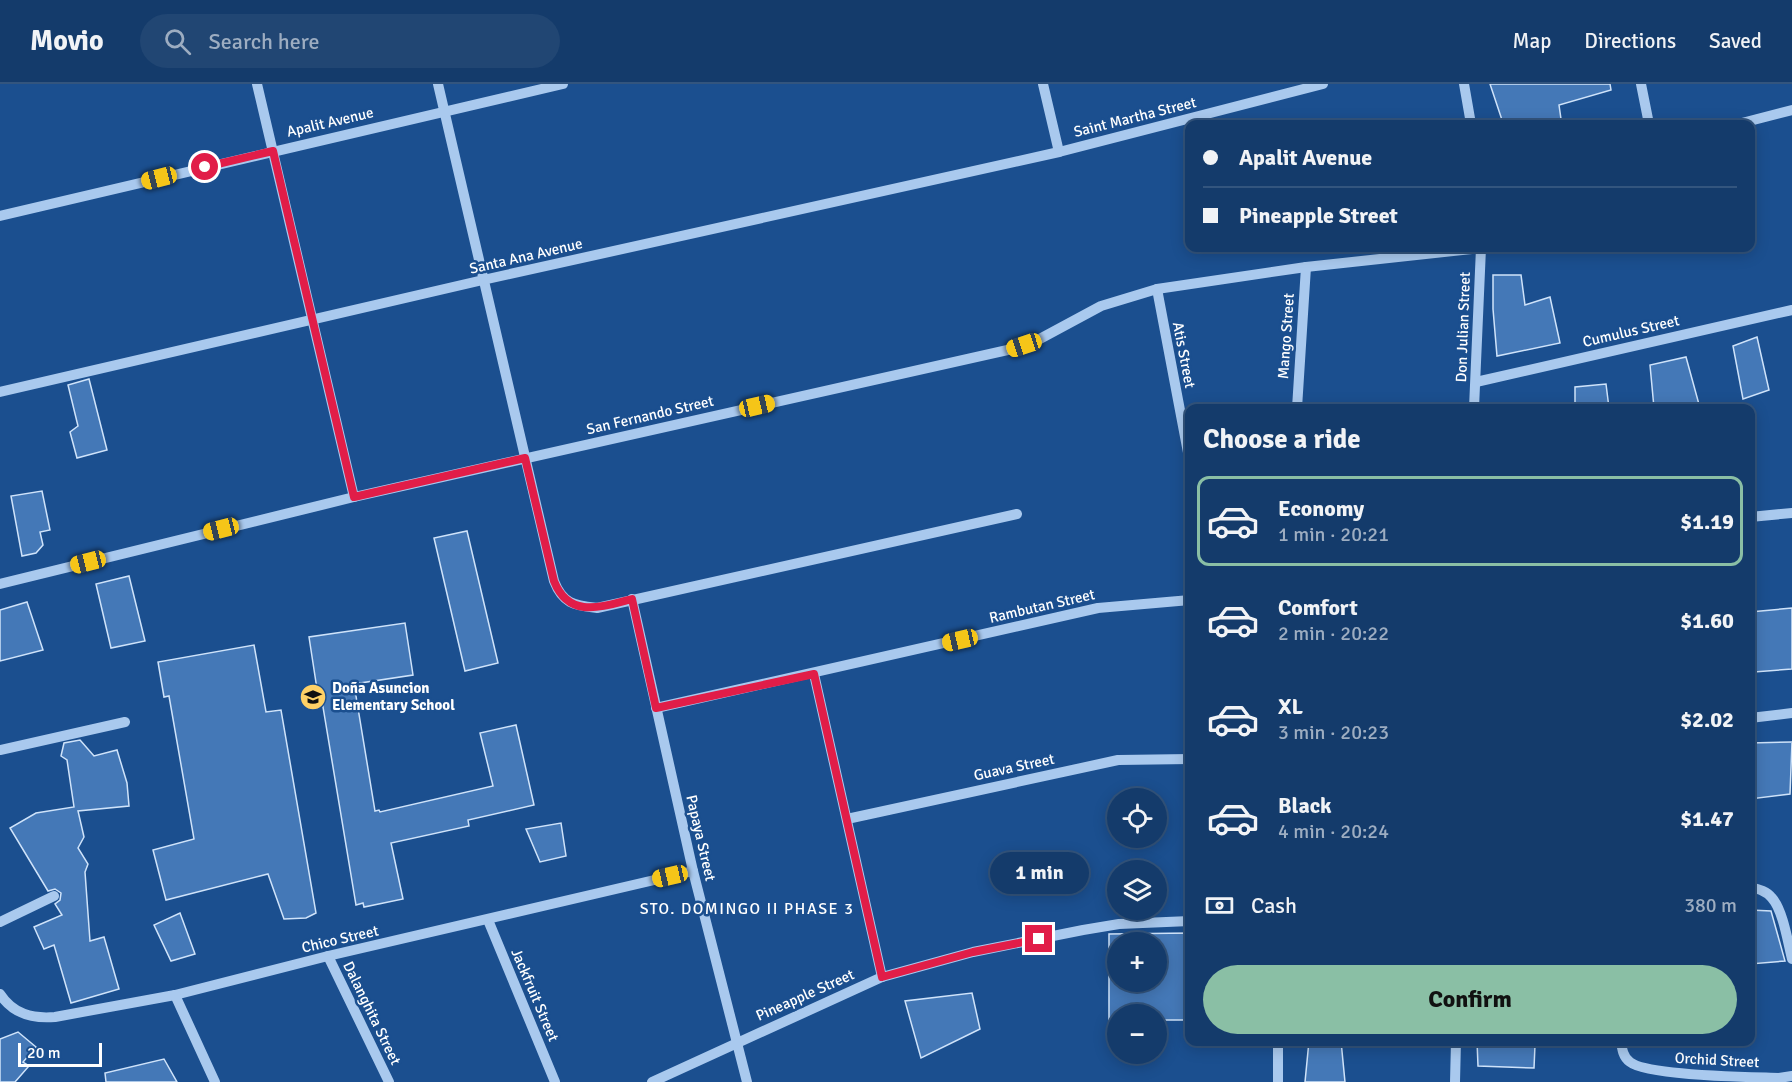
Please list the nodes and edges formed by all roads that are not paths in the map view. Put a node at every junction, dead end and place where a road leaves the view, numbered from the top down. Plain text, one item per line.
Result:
1 (257, 84) edge
2 (438, 84) edge
3 (563, 84) edge
4 (1043, 84) edge
5 (1323, 84) edge
6 (1464, 84) edge
7 (1641, 84) edge
8 (1792, 110) edge
9 (444, 111) junction
10 (1470, 120) edge
11 (1648, 120) edge
12 (1753, 120) edge
13 (273, 151) junction
14 (1059, 152) junction
15 (0, 216) edge
16 (1444, 252) edge
17 (1481, 252) edge
18 (1306, 267) junction
19 (483, 280) junction
20 (1157, 289) junction
21 (1792, 310) edge
22 (313, 321) junction
23 (1476, 382) junction
24 (0, 392) edge
25 (1297, 404) edge
26 (1474, 404) edge
27 (1185, 437) edge
28 (525, 458) junction
29 (354, 497) junction
30 (1792, 513) edge
31 (1017, 514) dead end
32 (1755, 517) edge
33 (0, 584) edge
34 (632, 599) junction
35 (1185, 600) edge
36 (814, 674) junction
37 (656, 708) junction
38 (1792, 713) edge
39 (1755, 717) edge
40 (125, 723) dead end
41 (0, 750) edge
42 (1185, 759) edge
43 (847, 819) junction
44 (693, 871) junction
45 (1755, 888) edge
46 (54, 896) dead end
47 (488, 920) junction
48 (1185, 921) edge
49 (0, 922) edge
50 (328, 956) junction
51 (1792, 959) edge
52 (882, 977) junction
53 (0, 994) edge
54 (175, 995) junction
55 (736, 1042) junction
56 (1278, 1046) edge
57 (1456, 1046) edge
58 (1622, 1046) edge
59 (1792, 1076) edge
60 (214, 1082) edge
61 (389, 1082) edge
62 (555, 1082) edge
63 (651, 1082) edge
64 (747, 1082) edge
65 (1278, 1082) edge
66 (1455, 1082) edge

1 - 13 street
2 - 9 street
3 - 9 street, Apalit Avenue
4 - 14 street
5 - 14 street, Saint Martha Street
6 - 10 street
7 - 11 street
8 - 12 street
9 - 13 street, Apalit Avenue
9 - 19 street
13 - 15 street, Apalit Avenue
13 - 22 street
14 - 19 street, Santa Ana Avenue
16 - 18 street, San Fernando Street
17 - 23 street, Don Julian Street
18 - 20 street, San Fernando Street
18 - 25 street, Mango Street
19 - 22 street, Santa Ana Avenue
19 - 28 street
20 - 27 street, Atis Street
20 - 28 street, San Fernando Street
21 - 23 street, Cumulus Street
22 - 24 street, Santa Ana Avenue
22 - 29 street
23 - 26 street, Don Julian Street
28 - 29 street, San Fernando Street
28 - 34 street
29 - 33 street, San Fernando Street
30 - 32 street
31 - 34 street
34 - 37 street, Papaya Street
35 - 36 street, Rambutan Street
36 - 37 street, Rambutan Street
36 - 43 street
37 - 44 street, Papaya Street
38 - 39 street
40 - 41 street
42 - 43 street, Guava Street
43 - 52 street
44 - 47 street, Chico Street
44 - 55 street, Papaya Street
45 - 51 street
46 - 49 street
47 - 50 street, Chico Street
47 - 62 street, Jackfruit Street
48 - 52 street, Pineapple Street
50 - 54 street, Chico Street
50 - 61 street, Dalanghita Street
52 - 55 street, Pineapple Street
53 - 54 street, Chico Street
54 - 60 street
55 - 63 street, Pineapple Street
55 - 64 street, Papaya Street
56 - 65 street
57 - 66 street
58 - 59 street, Orchid Street

